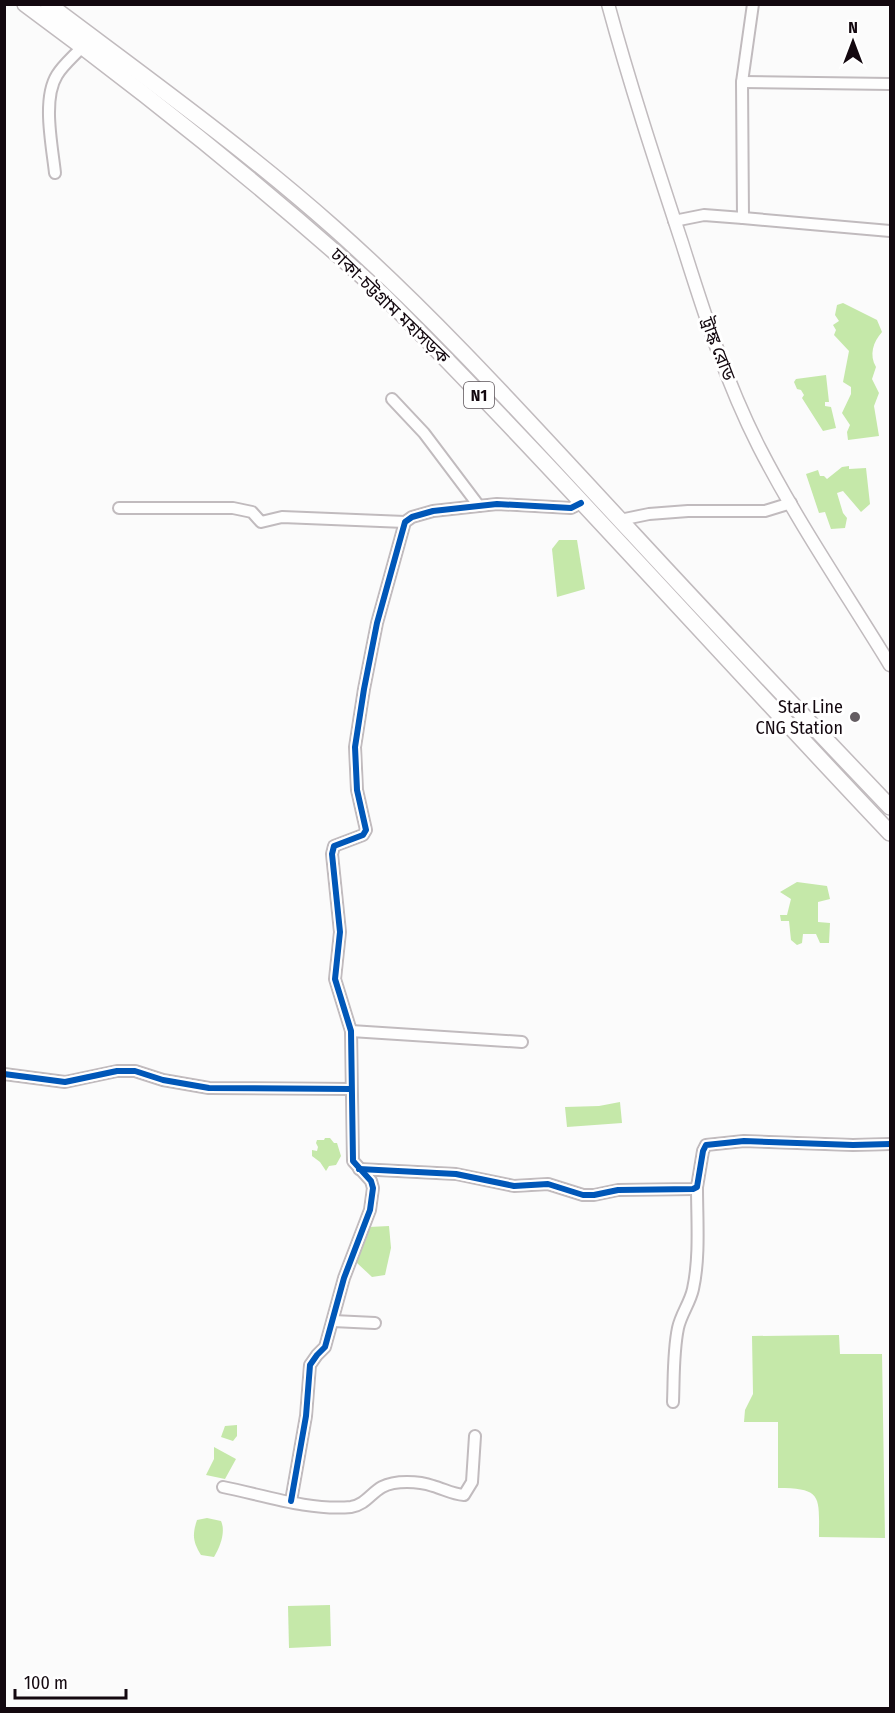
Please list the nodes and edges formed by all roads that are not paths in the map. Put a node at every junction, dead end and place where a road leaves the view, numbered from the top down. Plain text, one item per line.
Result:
1 (25, 4) edge
2 (48, 4) edge
3 (608, 4) edge
4 (753, 4) edge
5 (82, 46) junction
6 (742, 82) junction
7 (891, 84) edge
8 (55, 172) dead end
9 (743, 218) junction
10 (674, 221) junction
11 (891, 231) edge
12 (392, 399) dead end
13 (581, 503) junction
14 (791, 503) junction
15 (479, 506) junction
16 (119, 508) dead end
17 (620, 520) junction
18 (405, 522) junction
19 (891, 665) edge
20 (891, 807) edge
21 (891, 833) edge
22 (351, 1031) junction
23 (522, 1042) dead end
24 (4, 1074) edge
25 (351, 1089) junction
26 (891, 1144) edge
27 (359, 1169) junction
28 (697, 1187) junction
29 (333, 1321) junction
30 (375, 1323) dead end
31 (673, 1402) dead end
32 (475, 1436) dead end
33 (223, 1487) dead end
34 (291, 1501) junction

1 - 5 highway, ঢাকা-চট্টগ্রাম মহাসড়ক / N1
2 - 17 highway, ঢাকা-চট্টগ্রাম মহাসড়ক / N1
3 - 10 main road, ট্রাঙ্ক রোড
4 - 6 street
5 - 8 street
5 - 13 highway, ঢাকা-চট্টগ্রাম মহাসড়ক / N1
6 - 7 street
6 - 9 street
9 - 10 street
9 - 11 street
10 - 14 main road, ট্রাঙ্ক রোড
12 - 15 street
13 - 15 street
13 - 21 highway, ঢাকা-চট্টগ্রাম মহাসড়ক / N1
14 - 17 street
14 - 19 main road, ট্রাঙ্ক রোড
15 - 18 street
16 - 18 street
17 - 20 highway, ঢাকা-চট্টগ্রাম মহাসড়ক / N1
18 - 22 street
22 - 23 street
22 - 25 street
24 - 25 street
25 - 27 street
26 - 28 street
27 - 28 street
27 - 29 street
28 - 31 street
29 - 30 street
29 - 34 street
32 - 34 street
33 - 34 street

